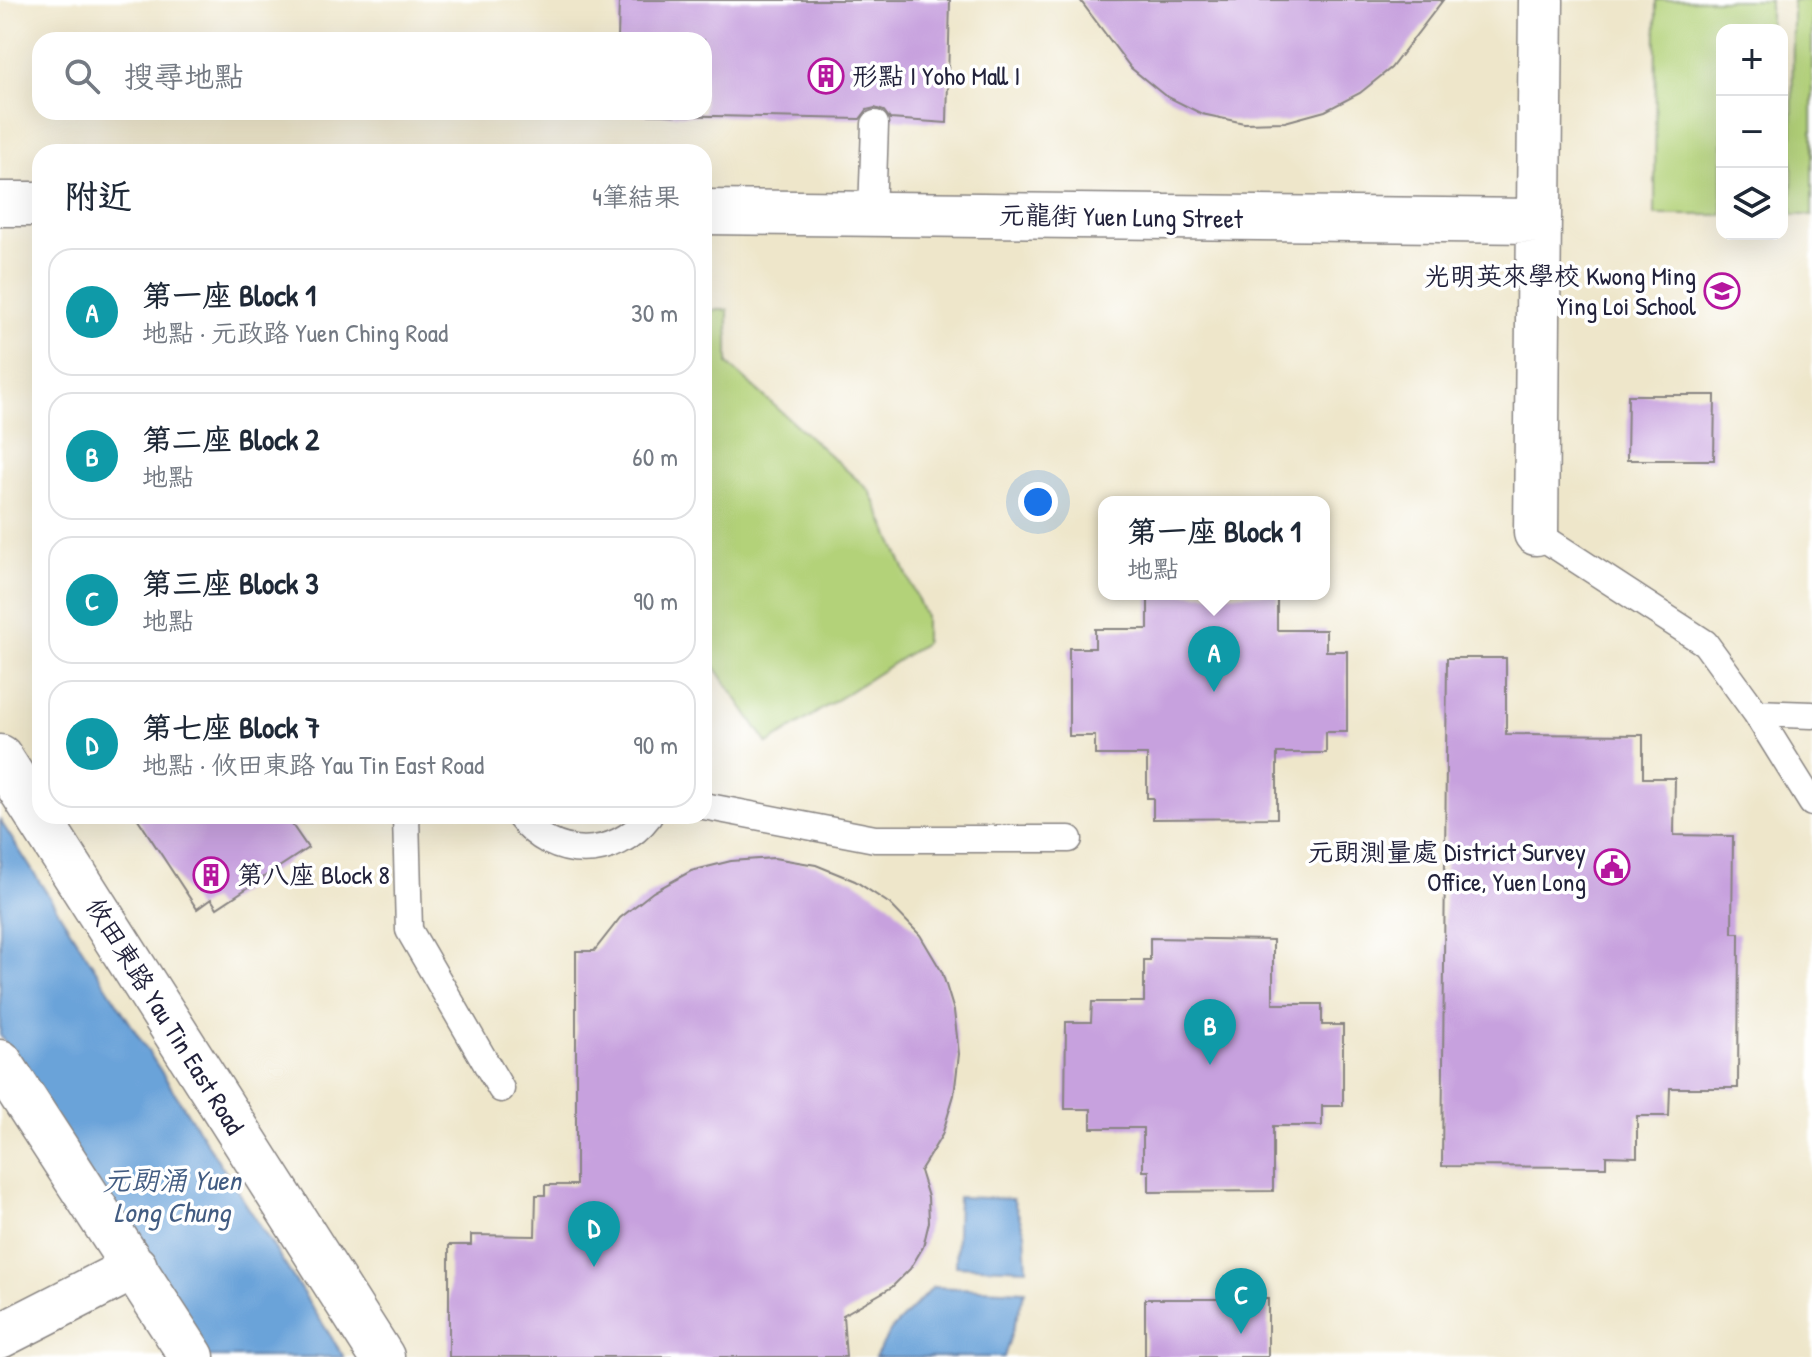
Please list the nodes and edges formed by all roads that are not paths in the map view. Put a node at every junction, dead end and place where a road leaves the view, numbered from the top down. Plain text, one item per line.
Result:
1 (1541, 0) edge
2 (875, 124) dead end
3 (0, 204) edge
4 (32, 204) edge
5 (712, 212) edge
6 (872, 214) junction
7 (1539, 221) junction
8 (1536, 533) joint
9 (1756, 713) junction
10 (1812, 715) edge
11 (0, 757) edge
12 (1812, 803) edge
13 (32, 807) edge
14 (712, 808) edge
15 (43, 824) edge
16 (406, 824) edge
17 (527, 824) edge
18 (641, 824) edge
19 (1069, 839) dead end
20 (0, 1062) edge
21 (501, 1089) dead end
22 (135, 1267) junction
23 (0, 1336) edge
24 (192, 1357) edge
25 (382, 1357) edge

1 - 7 street
2 - 6 lane
3 - 4 street
5 - 6 street, 元龍街 Yuen Lung Street
6 - 7 street, 元龍街 Yuen Lung Street
7 - 8 street
8 - 9 lane
9 - 10 lane
9 - 12 lane
11 - 13 street, 攸田東路 Yau Tin East Road
14 - 19 lane
15 - 25 street, 攸田東路 Yau Tin East Road
16 - 21 lane
17 - 18 lane
20 - 22 street
22 - 23 street
22 - 24 street

